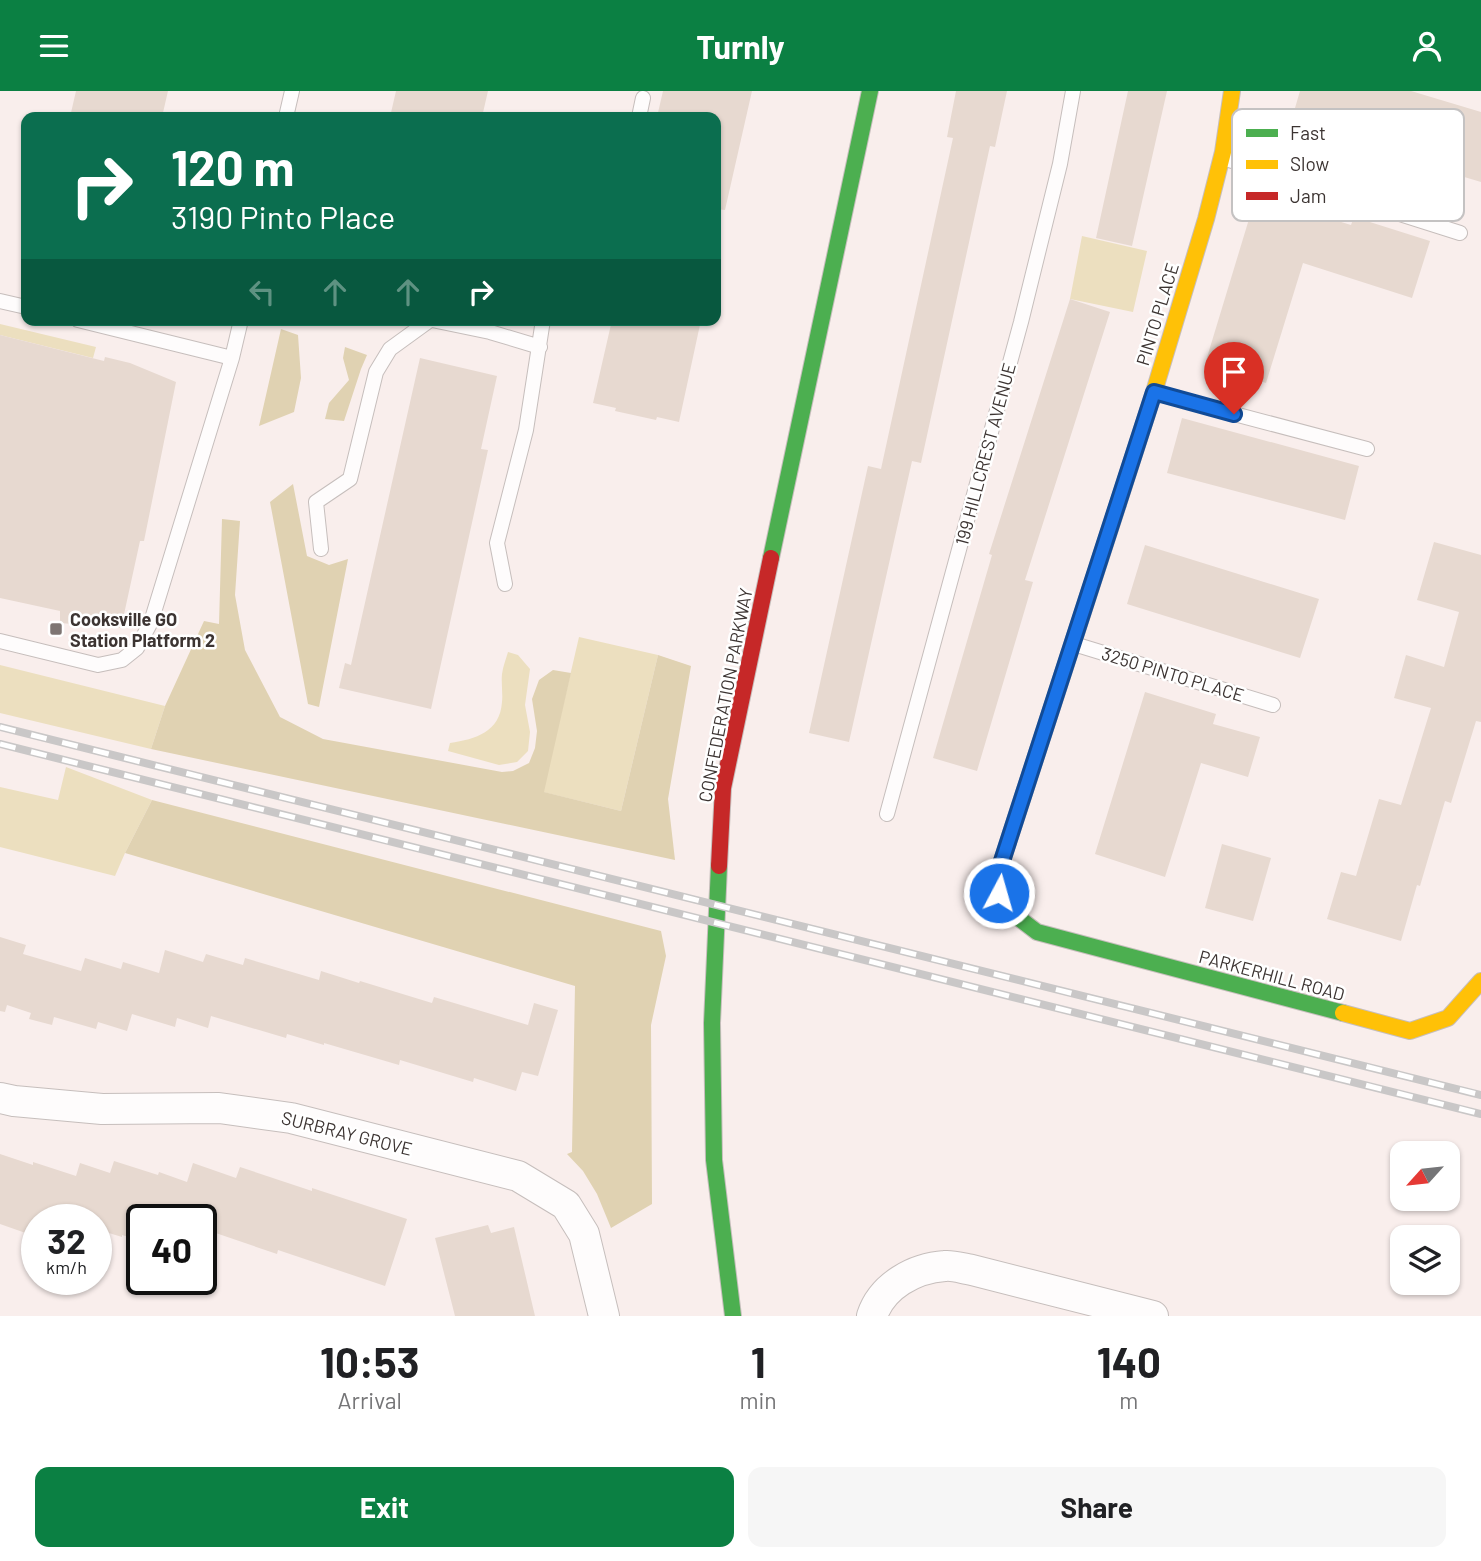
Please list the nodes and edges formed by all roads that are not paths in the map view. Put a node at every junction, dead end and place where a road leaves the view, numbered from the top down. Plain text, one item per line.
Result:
1 (292, 91) edge
2 (870, 91) edge
3 (1073, 91) edge
4 (1232, 91) edge
5 (643, 98) dead end
6 (287, 112) edge
7 (640, 112) edge
8 (1222, 158) junction
9 (1232, 161) edge
10 (1422, 221) edge
11 (1460, 233) dead end
12 (0, 301) edge
13 (21, 306) edge
14 (102, 326) edge
15 (239, 326) edge
16 (423, 326) edge
17 (460, 326) edge
18 (542, 326) edge
19 (540, 347) junction
20 (232, 358) junction
21 (1154, 392) junction
22 (1367, 449) dead end
23 (321, 549) dead end
24 (505, 584) dead end
25 (0, 641) edge
26 (1073, 643) junction
27 (1273, 705) dead end
28 (887, 814) dead end
29 (1037, 932) joint
30 (1481, 981) edge
31 (0, 1098) edge
32 (604, 1316) edge
33 (733, 1316) edge
34 (872, 1316) edge
35 (1153, 1316) edge

1 - 6 lane
2 - 33 street, CONFEDERATION PARKWAY
3 - 28 lane, 199 HILLCREST AVENUE
4 - 8 street, PINTO PLACE
5 - 7 lane
8 - 9 lane
8 - 21 street, PINTO PLACE
10 - 11 lane
12 - 13 lane
14 - 20 lane
15 - 20 lane
16 - 23 lane
17 - 19 lane
18 - 19 lane
19 - 24 lane
20 - 25 lane
21 - 22 lane
21 - 26 street, PINTO PLACE
26 - 27 lane, 3250 PINTO PLACE
26 - 29 street, PINTO PLACE
29 - 30 street, PARKERHILL ROAD
31 - 32 street, SURBRAY GROVE
34 - 35 street

